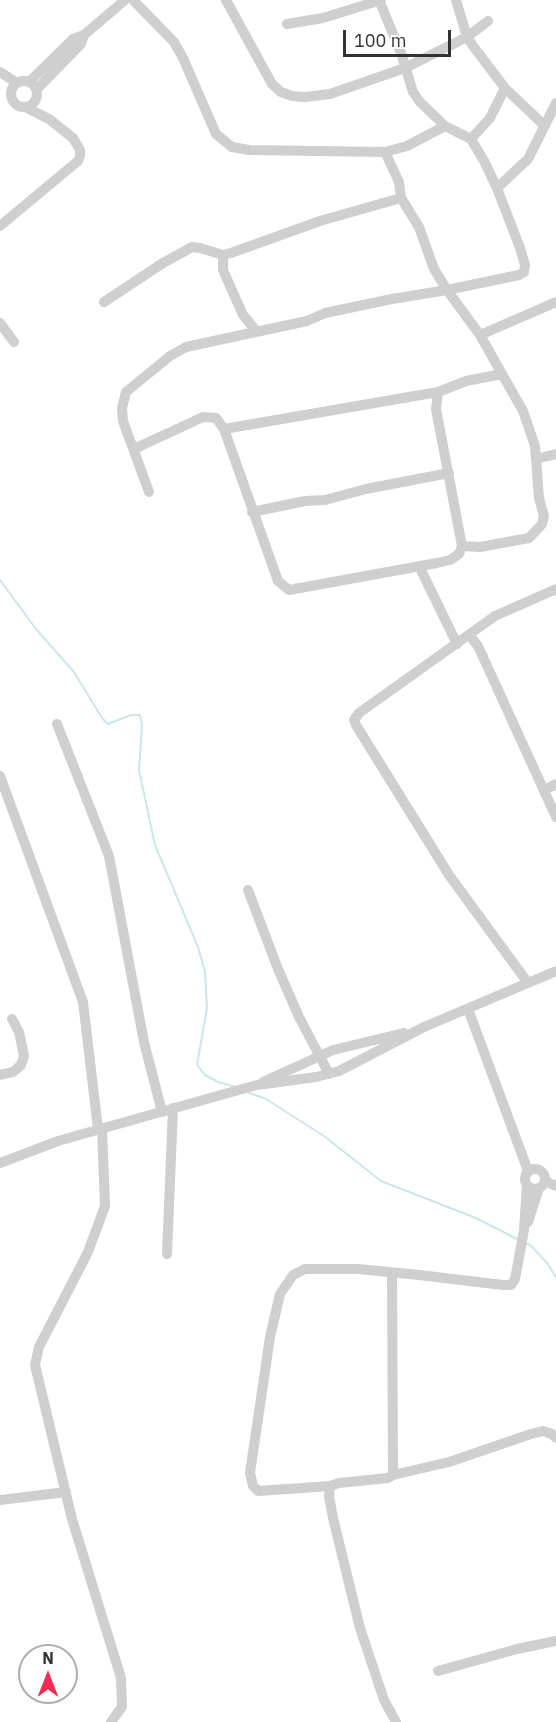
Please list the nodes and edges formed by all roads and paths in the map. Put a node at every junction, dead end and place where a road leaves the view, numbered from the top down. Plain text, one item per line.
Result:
1 (125, 0) edge
2 (133, 0) edge
3 (226, 0) edge
4 (380, 0) edge
5 (456, 0) edge
6 (488, 21) dead end
7 (287, 24) dead end
8 (467, 37) junction
9 (405, 68) junction
10 (2, 73) edge
11 (17, 83) junction
12 (35, 88) junction
13 (506, 88) junction
14 (11, 93) junction
15 (556, 104) edge
16 (27, 108) junction
17 (49, 119) junction
18 (445, 126) junction
19 (545, 126) junction
20 (471, 139) junction
21 (385, 152) junction
22 (497, 188) junction
23 (401, 198) junction
24 (0, 226) edge
25 (223, 255) junction
26 (447, 290) junction
27 (104, 302) dead end
28 (556, 302) edge
29 (0, 323) edge
30 (257, 332) junction
31 (480, 335) junction
32 (14, 342) dead end
33 (502, 374) junction
34 (438, 392) junction
35 (224, 429) junction
36 (134, 449) junction
37 (556, 454) edge
38 (536, 459) junction
39 (448, 472) junction
40 (149, 492) dead end
41 (252, 512) junction
42 (462, 546) junction
43 (419, 566) junction
44 (556, 589) edge
45 (469, 635) junction
46 (457, 644) junction
47 (57, 724) dead end
48 (0, 776) edge
49 (556, 784) edge
50 (545, 790) junction
51 (556, 817) edge
52 (248, 890) dead end
53 (556, 971) edge
54 (528, 983) junction
55 (468, 1009) junction
56 (12, 1019) dead end
57 (424, 1028) junction
58 (319, 1055) junction
59 (330, 1074) junction
60 (0, 1075) edge
61 (257, 1085) junction
62 (173, 1108) junction
63 (162, 1112) junction
64 (100, 1129) junction
65 (0, 1162) edge
66 (528, 1171) junction
67 (527, 1185) junction
68 (542, 1185) junction
69 (556, 1186) edge
70 (524, 1230) junction
71 (167, 1254) dead end
72 (392, 1273) junction
73 (556, 1437) edge
74 (393, 1475) junction
75 (330, 1486) junction
76 (66, 1492) junction
77 (0, 1500) edge
78 (556, 1641) edge
79 (438, 1671) dead end
80 (111, 1722) edge
81 (396, 1722) edge

1 - 12 street
2 - 21 street
3 - 9 street
4 - 7 street
4 - 9 street
5 - 8 street
6 - 8 street
8 - 9 street
8 - 13 street
9 - 18 street
10 - 11 street
10 - 14 street
11 - 12 street
11 - 14 street
12 - 16 street
12 - 17 street
13 - 19 street
13 - 20 street
14 - 16 street
15 - 19 street
16 - 17 street
17 - 24 street
18 - 20 street
18 - 21 street
19 - 22 street
20 - 22 street
21 - 23 street
22 - 26 street
23 - 25 street
23 - 26 street
25 - 27 street
25 - 30 street
26 - 30 street
26 - 31 street
28 - 31 street
29 - 32 street
30 - 36 street
31 - 33 street
33 - 34 street
33 - 38 street
34 - 35 street
34 - 39 street
35 - 36 street
35 - 41 street
36 - 40 street
37 - 38 street
38 - 42 street
39 - 41 street
39 - 42 street
41 - 43 street
42 - 43 street
43 - 46 street
44 - 45 street
45 - 46 street
45 - 50 street
46 - 54 street
47 - 63 street
48 - 64 street
49 - 50 street
50 - 51 street
52 - 58 street
53 - 54 street
54 - 55 street
55 - 57 street
55 - 66 street
56 - 60 street
57 - 58 street
57 - 59 street
58 - 59 street
58 - 61 street
59 - 61 street
61 - 62 street
62 - 63 street
62 - 71 street
63 - 64 street
64 - 65 street
64 - 76 street
66 - 67 street
66 - 68 street
67 - 68 street
67 - 70 street
68 - 69 street
68 - 70 street
70 - 72 street
72 - 74 street
72 - 75 street
73 - 74 street
74 - 75 street
75 - 81 street
76 - 77 street
76 - 80 street
78 - 79 street

